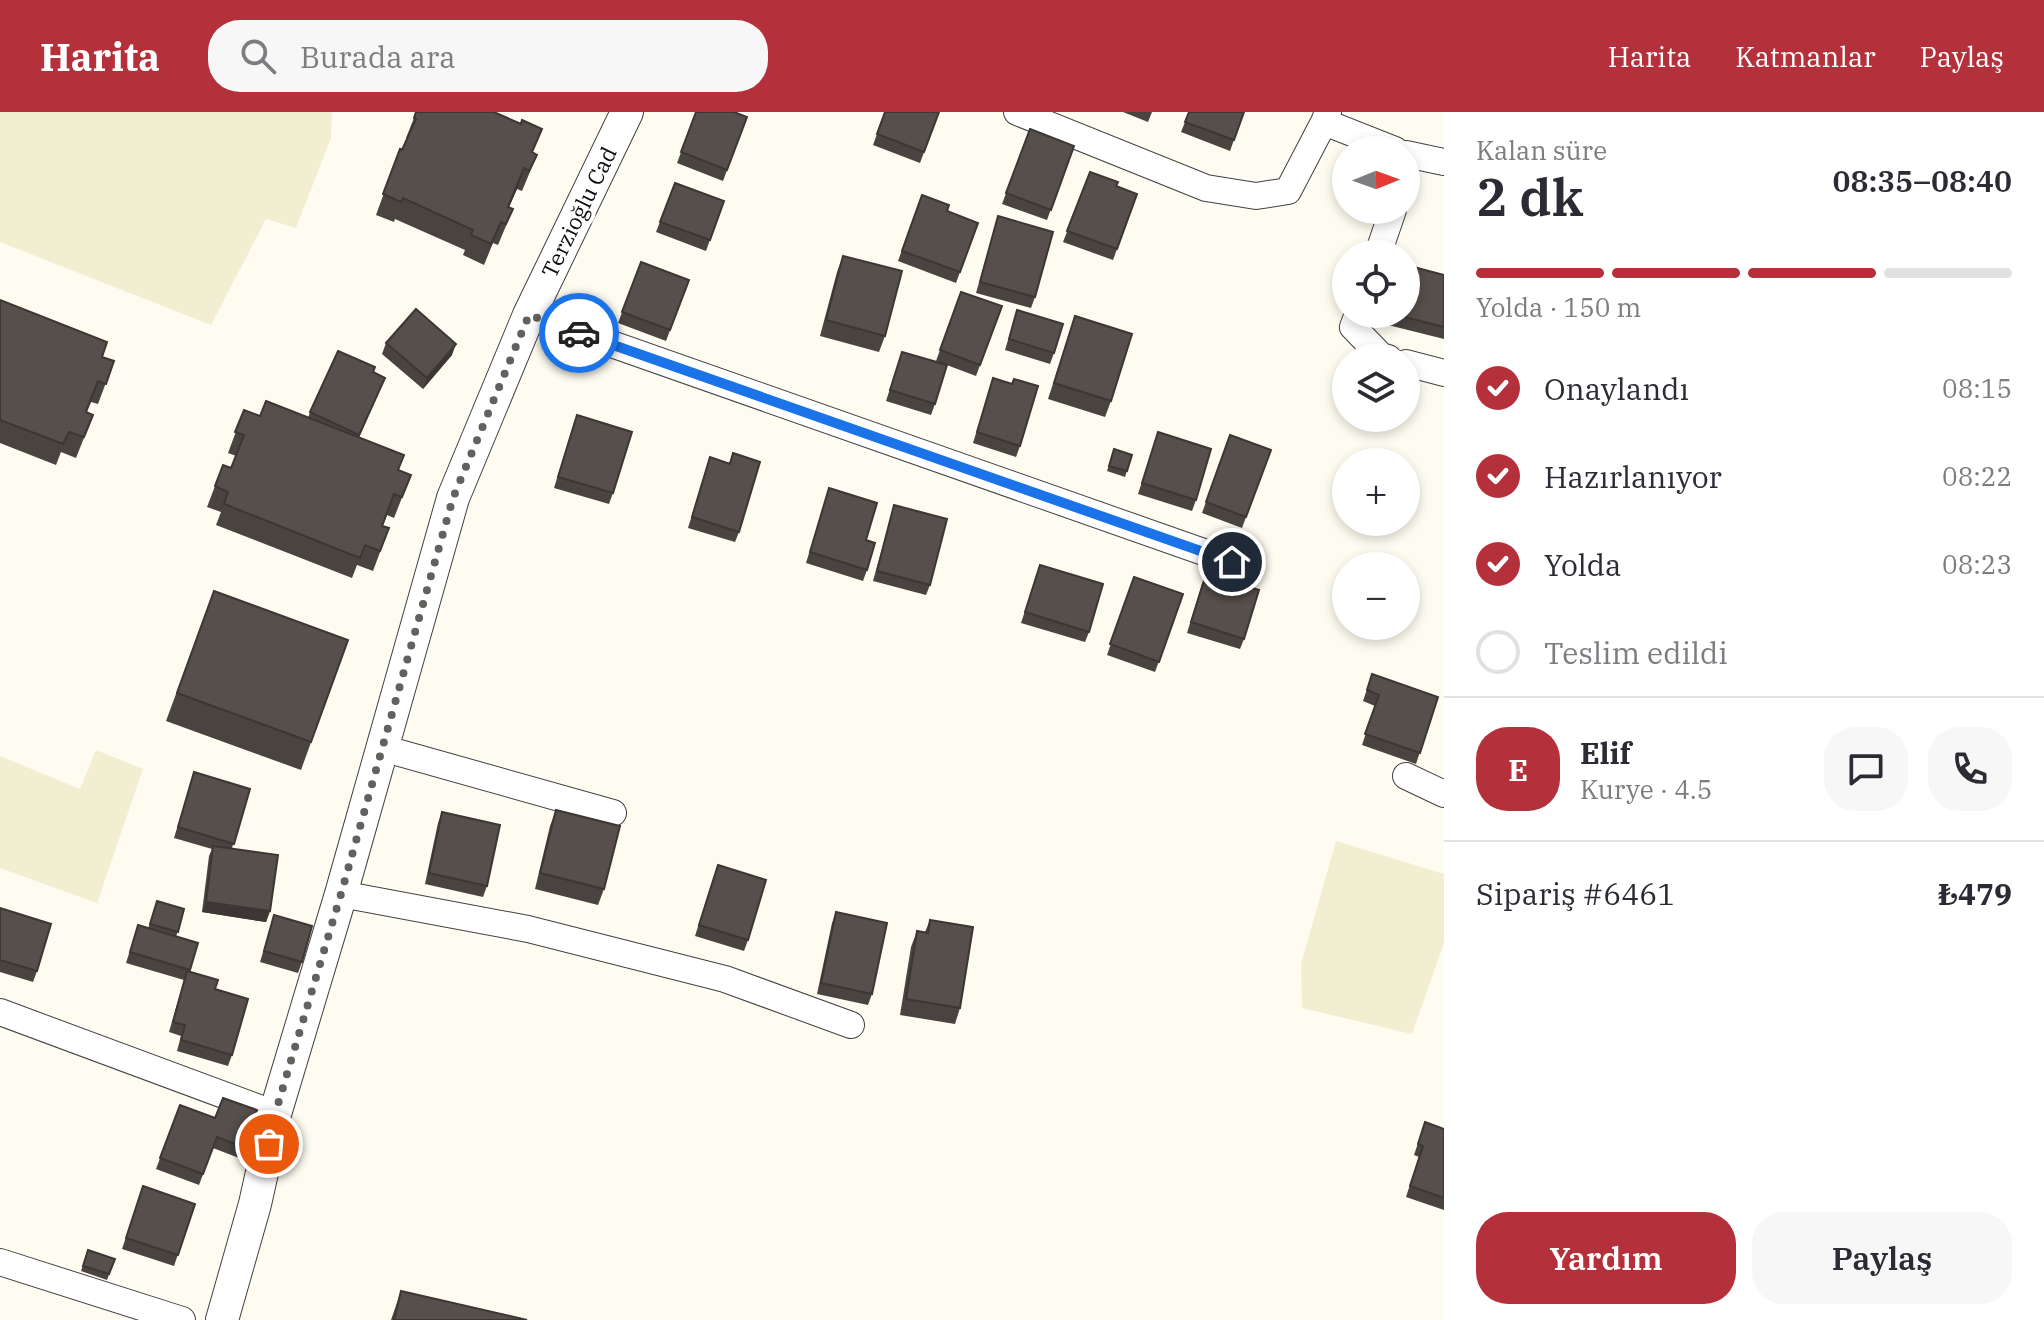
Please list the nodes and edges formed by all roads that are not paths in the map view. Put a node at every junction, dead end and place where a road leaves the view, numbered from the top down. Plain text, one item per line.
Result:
1 (627, 112) edge
2 (1017, 112) edge
3 (1326, 117) edge
4 (1362, 136) edge
5 (1420, 160) edge
6 (1444, 162) edge
7 (529, 315) junction
8 (1354, 328) edge
9 (1369, 344) edge
10 (1420, 367) edge
11 (1444, 373) edge
12 (1232, 562) dead end
13 (382, 748) junction
14 (1406, 776) dead end
15 (1444, 794) edge
16 (613, 813) dead end
17 (341, 894) junction
18 (0, 1012) edge
19 (851, 1025) dead end
20 (275, 1114) junction
21 (0, 1262) edge
22 (182, 1320) edge
23 (222, 1320) edge

1 - 7 street, Terzioğlu Cad
2 - 3 street
3 - 4 street
5 - 6 street
7 - 12 street
7 - 13 street, Terzioğlu Cad
8 - 9 street
10 - 11 street
13 - 16 street
13 - 17 street, Terzioğlu Cad
14 - 15 street
17 - 19 street
17 - 20 street, Terzioğlu Cad
18 - 20 street
20 - 23 street, Terzioğlu Cad
21 - 22 street

